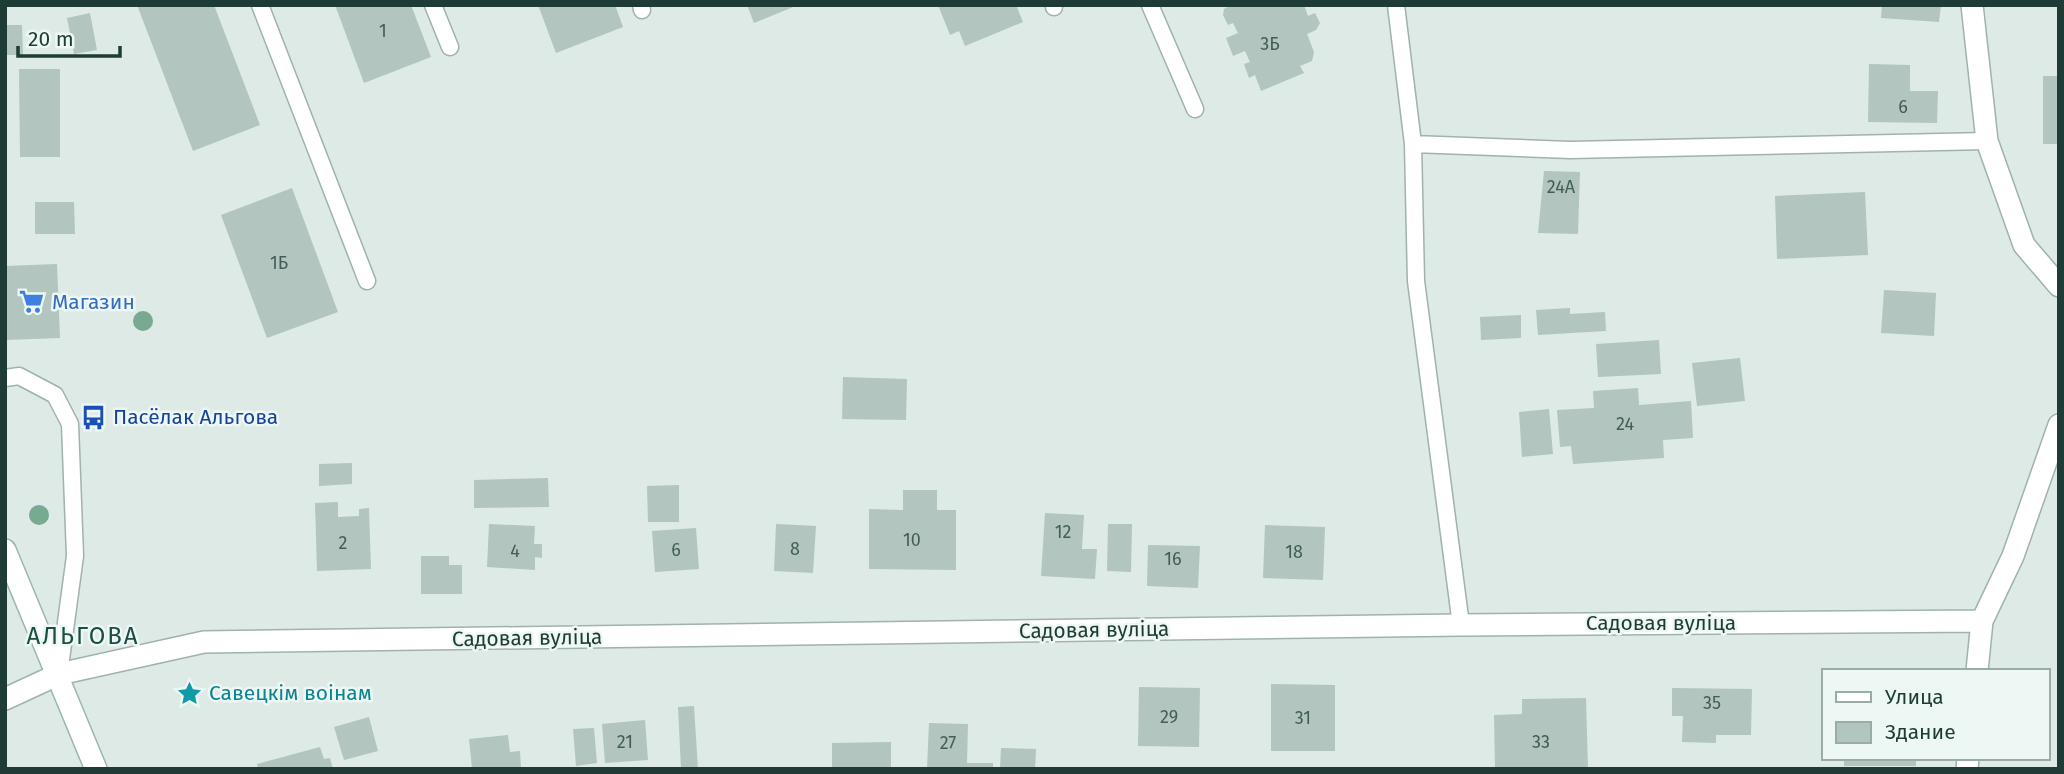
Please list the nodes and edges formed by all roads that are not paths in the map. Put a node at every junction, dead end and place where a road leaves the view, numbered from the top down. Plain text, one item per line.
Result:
1 (260, 5) edge
2 (433, 5) edge
3 (1150, 5) edge
4 (1396, 5) edge
5 (1972, 5) edge
6 (450, 47) dead end
7 (1195, 109) dead end
8 (1987, 141) junction
9 (1413, 144) junction
10 (367, 281) dead end
11 (2059, 286) edge
12 (5, 378) edge
13 (2059, 425) edge
14 (5, 550) edge
15 (1982, 621) junction
16 (1461, 625) junction
17 (1977, 669) edge
18 (59, 674) junction
19 (5, 699) edge
20 (96, 769) edge

1 - 10 lane
2 - 6 lane
3 - 7 lane
4 - 9 lane
5 - 8 street
8 - 9 lane
8 - 11 street
9 - 16 lane
12 - 18 lane
13 - 15 street
14 - 18 street
15 - 16 street, Садовая вуліца
15 - 17 street
16 - 18 street, Садовая вуліца
18 - 19 street, Садовая вуліца
18 - 20 street

